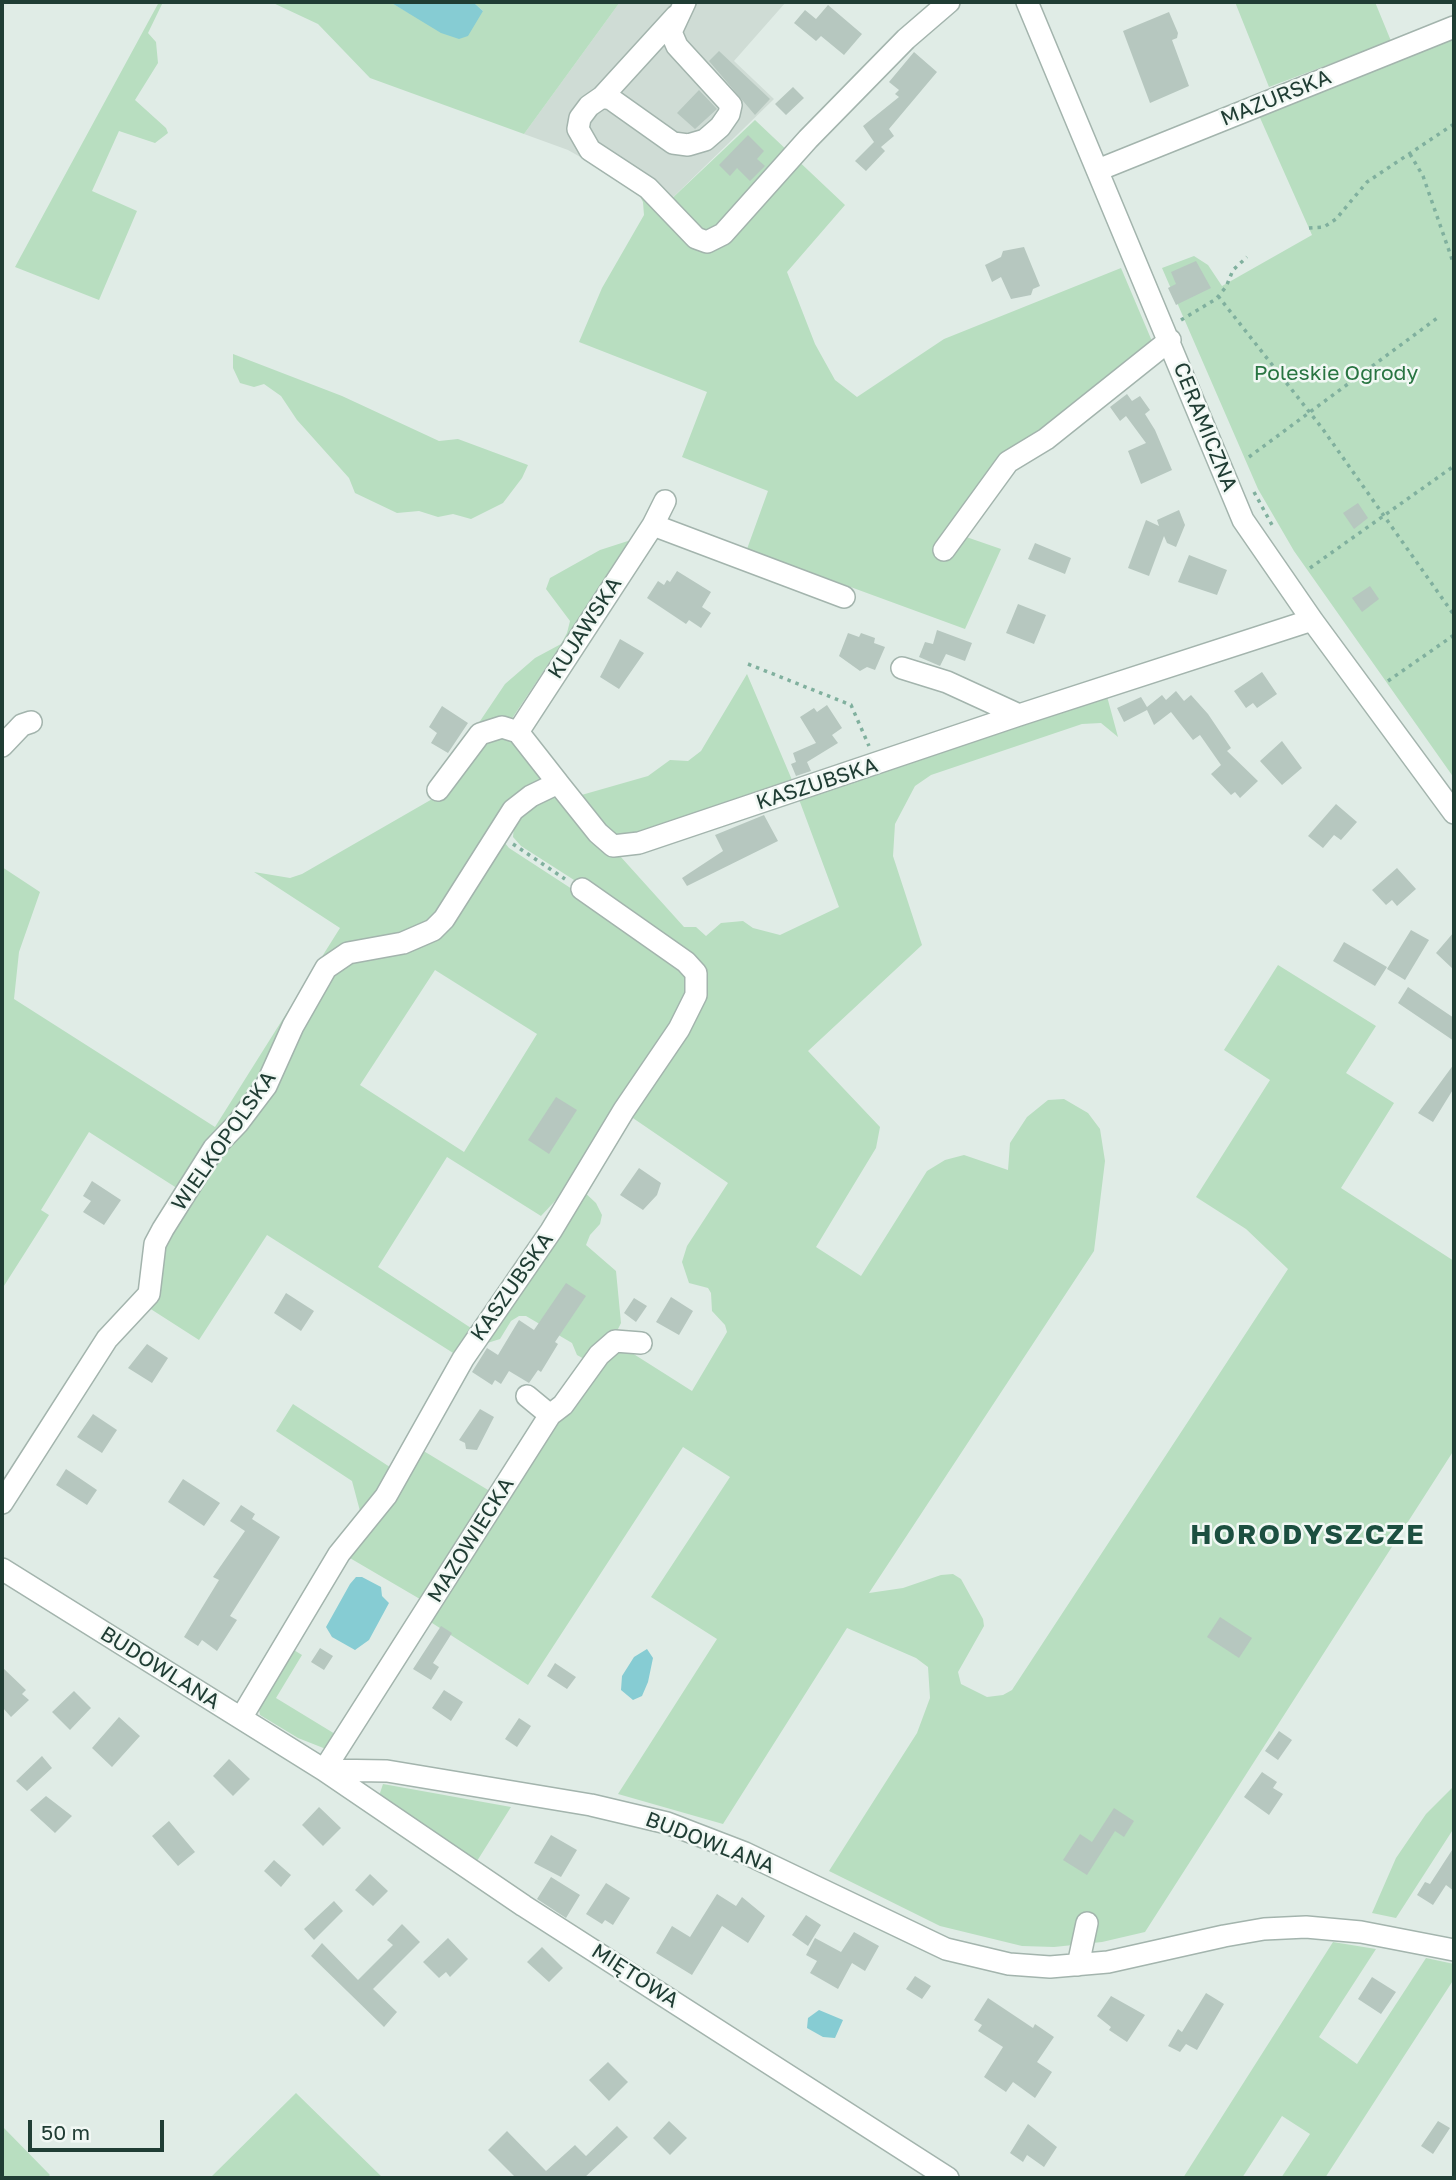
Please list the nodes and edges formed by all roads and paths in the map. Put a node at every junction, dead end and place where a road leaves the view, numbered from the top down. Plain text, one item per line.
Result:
1 (949, 2) edge
2 (1027, 2) edge
3 (681, 7) edge
4 (1454, 27) edge
5 (602, 97) junction
6 (1454, 124) edge
7 (1410, 154) junction
8 (1098, 170) junction
9 (1308, 228) dead end
10 (1247, 257) dead end
11 (1454, 265) edge
12 (1218, 296) junction
13 (1175, 308) dead end
14 (1440, 316) dead end
15 (1181, 320) junction
16 (1178, 336) junction
17 (1310, 412) junction
18 (1249, 457) dead end
19 (1454, 466) edge
20 (1253, 490) dead end
21 (665, 501) dead end
22 (1384, 516) junction
23 (653, 525) junction
24 (1276, 532) dead end
25 (944, 550) dead end
26 (1310, 568) dead end
27 (844, 597) dead end
28 (1454, 615) edge
29 (1312, 620) junction
30 (1454, 635) edge
31 (748, 664) dead end
32 (902, 668) dead end
33 (1388, 681) dead end
34 (1019, 715) junction
35 (31, 722) dead end
36 (518, 732) junction
37 (2, 746) edge
38 (876, 764) junction
39 (558, 783) junction
40 (438, 790) dead end
41 (1454, 814) edge
42 (498, 832) junction
43 (582, 889) joint
44 (641, 1342) dead end
45 (527, 1396) dead end
46 (550, 1415) junction
47 (2, 1503) edge
48 (2, 1569) edge
49 (241, 1718) junction
50 (324, 1770) junction
51 (1087, 1923) dead end
52 (1454, 1950) edge
53 (1078, 1965) junction
54 (948, 2178) edge

1 - 5 street
2 - 8 street, CERAMICZNA
3 - 5 street
3 - 5 street
4 - 8 street, MAZURSKA
6 - 7 path
7 - 9 path
7 - 11 path
8 - 16 street, CERAMICZNA
10 - 12 path
12 - 15 path
12 - 17 path
13 - 15 path
14 - 17 path
15 - 16 path
16 - 25 street
16 - 29 street, CERAMICZNA
17 - 18 path
17 - 22 path
19 - 22 path
20 - 24 path
21 - 23 street, KUJAWSKA
22 - 26 path
22 - 28 path
23 - 27 street
23 - 36 street, KUJAWSKA
29 - 34 street, KASZUBSKA
29 - 41 street, CERAMICZNA
30 - 33 path
31 - 38 path
32 - 34 street
34 - 38 street, KASZUBSKA
35 - 37 street
36 - 39 street
36 - 40 street
38 - 39 street, KASZUBSKA
39 - 42 street, WIELKOPOLSKA
42 - 43 path
42 - 47 street, WIELKOPOLSKA
43 - 49 street, KASZUBSKA
44 - 46 street, MAZOWIECKA
45 - 46 street
46 - 50 street, MAZOWIECKA
48 - 49 street, BUDOWLANA
49 - 50 street, BUDOWLANA
50 - 53 street, BUDOWLANA
50 - 54 street, MIĘTOWA
51 - 53 street
52 - 53 street, BUDOWLANA

